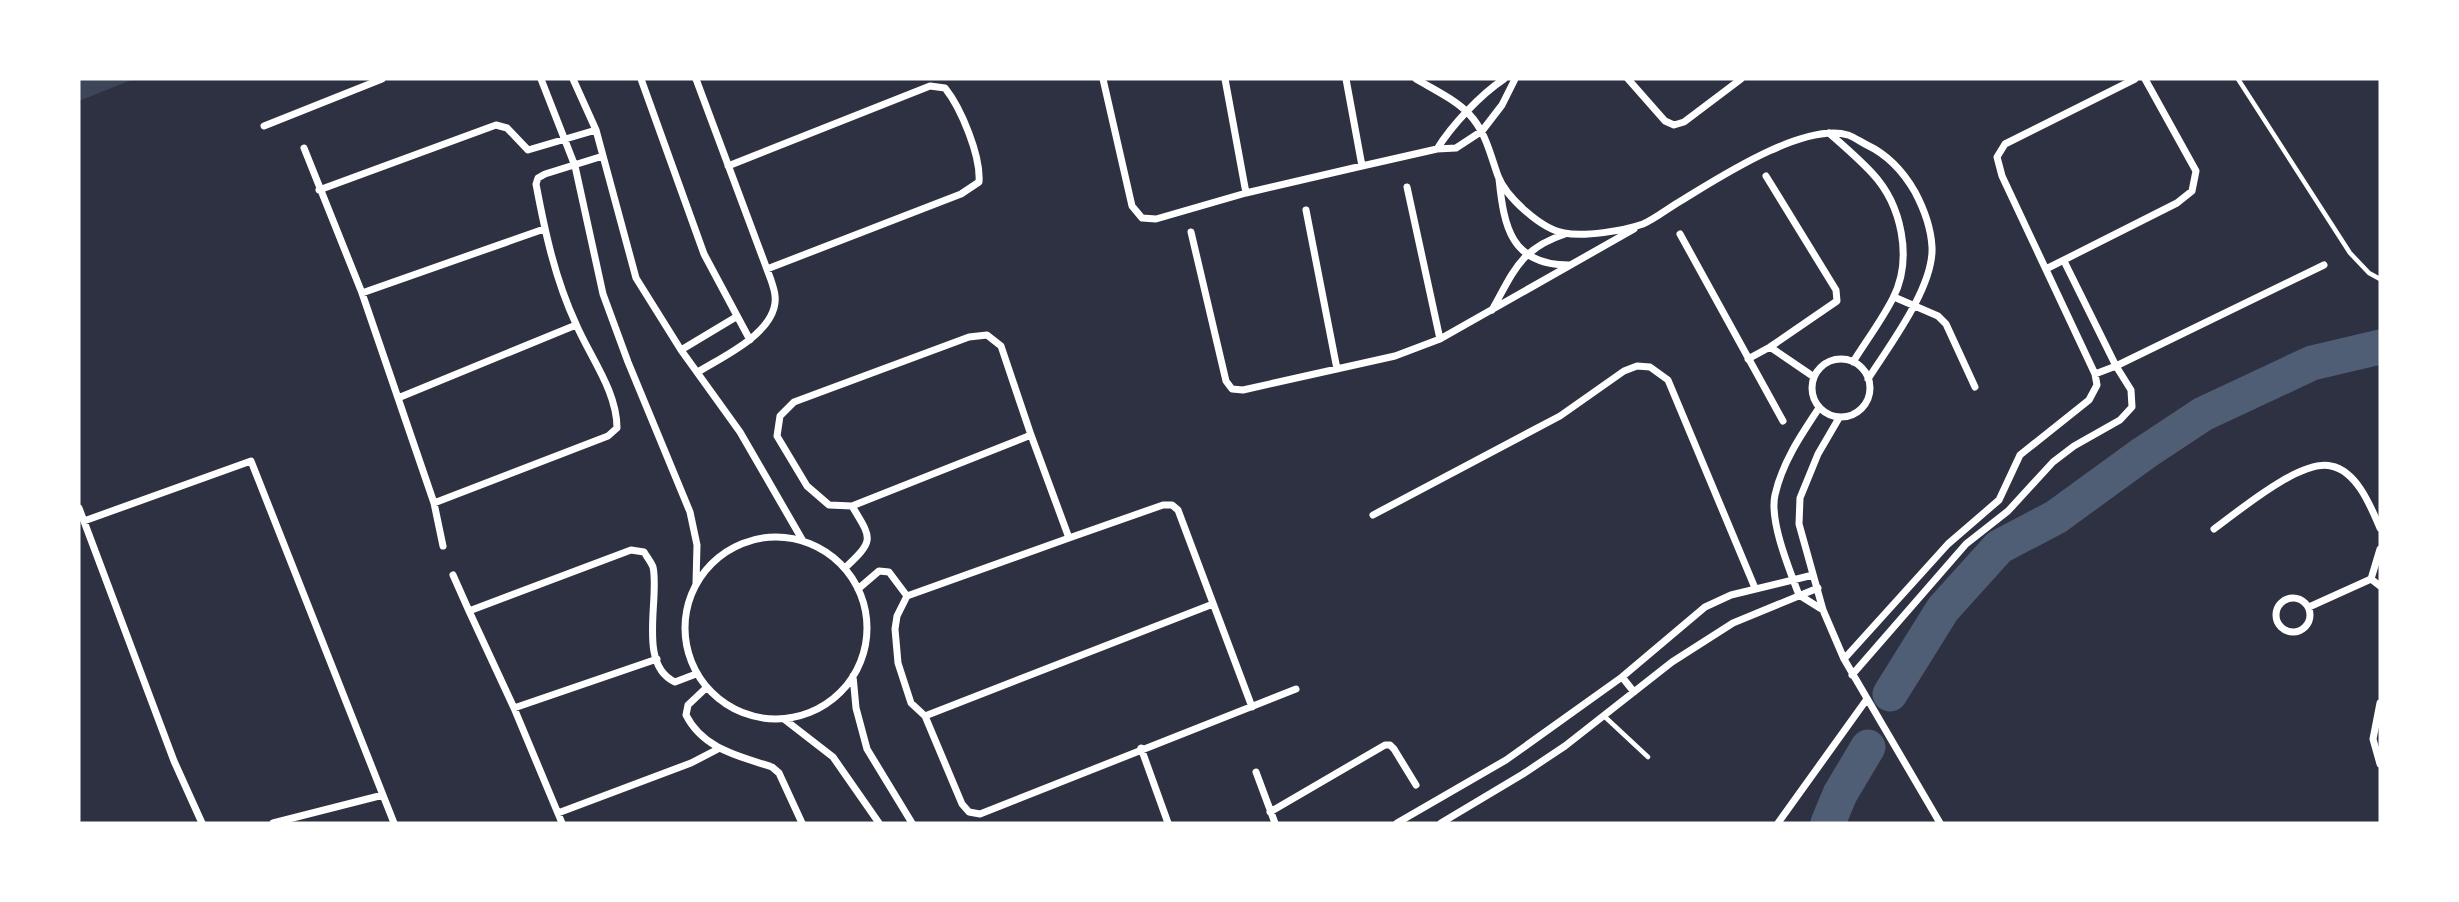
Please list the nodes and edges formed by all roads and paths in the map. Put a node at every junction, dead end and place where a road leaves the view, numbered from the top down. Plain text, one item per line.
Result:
1 (382, 79) edge
2 (541, 79) edge
3 (573, 79) edge
4 (641, 79) edge
5 (696, 79) edge
6 (1104, 79) edge
7 (1225, 79) edge
8 (1346, 79) edge
9 (1416, 79) edge
10 (1504, 79) edge
11 (1515, 79) edge
12 (1628, 79) edge
13 (1741, 79) edge
14 (2135, 79) edge
15 (2145, 79) edge
16 (2238, 79) edge
17 (1468, 113) junction
18 (264, 126) dead end
19 (596, 130) junction
20 (1482, 131) junction
21 (1828, 133) junction
22 (564, 141) junction
23 (304, 148) dead end
24 (1437, 149) junction
25 (603, 156) junction
26 (575, 166) junction
27 (728, 166) junction
28 (1362, 166) junction
29 (1766, 176) dead end
30 (1499, 178) junction
31 (1407, 187) dead end
32 (319, 190) junction
33 (1246, 193) junction
34 (1306, 210) dead end
35 (1642, 224) junction
36 (544, 229) junction
37 (1191, 232) dead end
38 (1565, 233) junction
39 (1680, 234) dead end
40 (1526, 254) junction
41 (2064, 261) junction
42 (1573, 265) junction
43 (2324, 265) dead end
44 (767, 269) junction
45 (2046, 269) junction
46 (2380, 279) edge
47 (362, 292) junction
48 (1894, 297) junction
49 (1915, 306) junction
50 (1491, 310) junction
51 (736, 317) junction
52 (576, 325) junction
53 (1440, 339) junction
54 (750, 340) junction
55 (1769, 347) junction
56 (681, 350) junction
57 (1748, 359) junction
58 (1853, 362) junction
59 (2116, 366) junction
60 (1337, 369) junction
61 (698, 373) junction
62 (2095, 374) junction
63 (1814, 377) junction
64 (1868, 379) junction
65 (1975, 387) dead end
66 (398, 398) junction
67 (1819, 408) junction
68 (1839, 418) junction
69 (1783, 421) dead end
70 (1031, 435) junction
71 (435, 503) junction
72 (852, 506) junction
73 (79, 508) edge
74 (1373, 515) dead end
75 (84, 521) junction
76 (2380, 528) edge
77 (2214, 529) dead end
78 (1069, 538) junction
79 (803, 541) junction
80 (443, 546) dead end
81 (2380, 549) edge
82 (845, 568) junction
83 (453, 575) dead end
84 (1813, 575) junction
85 (1793, 579) junction
86 (2371, 579) junction
87 (696, 584) junction
88 (2380, 586) edge
89 (1755, 588) junction
90 (1818, 588) junction
91 (858, 589) junction
92 (1799, 595) junction
93 (907, 596) junction
94 (1213, 604) junction
95 (2309, 607) junction
96 (1823, 610) junction
97 (469, 611) junction
98 (657, 659) junction
99 (1844, 659) junction
100 (696, 674) junction
101 (1852, 675) junction
102 (853, 676) junction
103 (1622, 677) junction
104 (706, 688) junction
105 (1296, 689) dead end
106 (1634, 692) junction
107 (1867, 699) junction
108 (2380, 703) edge
109 (1252, 707) junction
110 (514, 708) junction
111 (1603, 715) junction
112 (926, 716) junction
113 (784, 719) junction
114 (1141, 748) junction
115 (718, 749) junction
116 (1648, 757) dead end
117 (2380, 764) edge
118 (1256, 772) dead end
119 (1416, 785) dead end
120 (383, 795) junction
121 (1270, 812) junction
122 (558, 813) junction
123 (1447, 822) edge
124 (202, 823) edge
125 (273, 823) edge
126 (394, 823) edge
127 (562, 823) edge
128 (802, 823) edge
129 (879, 823) edge
130 (912, 823) edge
131 (1168, 823) edge
132 (1275, 823) edge
133 (1396, 823) edge
134 (1779, 823) edge
135 (1940, 823) edge

1 - 18 street
2 - 22 street
3 - 19 street
4 - 51 street
5 - 27 street
6 - 33 street
7 - 33 street
8 - 28 street
9 - 17 street
10 - 17 street
11 - 20 street
12 - 13 street
14 - 45 street
15 - 41 street
16 - 46 lane
17 - 20 street
17 - 24 street
19 - 22 street
19 - 25 street
20 - 24 street
20 - 30 street
21 - 35 street
21 - 48 street
21 - 49 street
22 - 26 street
22 - 32 street
23 - 32 street
24 - 28 street
25 - 26 street
25 - 56 street
26 - 36 street
26 - 87 street
27 - 44 street
27 - 44 street
28 - 33 street
29 - 55 street
30 - 38 street
30 - 40 street
31 - 53 street
32 - 47 street
34 - 60 street
35 - 38 street
35 - 42 street
36 - 47 street
36 - 52 street
37 - 60 street
38 - 40 street
39 - 57 street
40 - 42 street
40 - 50 street
41 - 45 street
41 - 59 street
42 - 50 street
43 - 59 street
44 - 54 street
45 - 62 street
47 - 66 street
48 - 49 street
48 - 58 street
49 - 64 street
49 - 65 street
50 - 53 street
51 - 54 street
51 - 56 street
52 - 66 street
52 - 71 street
53 - 60 street
54 - 61 street
55 - 57 street
55 - 63 street
56 - 61 street
57 - 69 street
58 - 63 street
58 - 64 street
59 - 62 street
59 - 101 street
61 - 79 street
62 - 99 street
63 - 67 street
64 - 68 street
66 - 71 street
67 - 68 street
67 - 85 street
68 - 84 street
70 - 72 street
70 - 72 street
70 - 78 street
71 - 80 street
72 - 82 street
73 - 75 street
74 - 89 street
75 - 120 street
75 - 124 street
76 - 77 street
78 - 93 street
78 - 94 street
79 - 82 street
79 - 87 street
81 - 86 street
82 - 91 street
83 - 97 street
84 - 85 street
84 - 90 street
85 - 89 street
85 - 92 street
86 - 88 street
86 - 95 street
87 - 100 street
89 - 103 street
90 - 92 street
90 - 96 street
91 - 93 street
91 - 102 street
92 - 96 street
92 - 106 street
93 - 112 street
94 - 109 street
94 - 112 street
95 - 95 street
96 - 99 street
97 - 98 street
97 - 110 street
98 - 100 street
98 - 110 street
99 - 101 street
100 - 104 street
101 - 107 street
102 - 113 street
102 - 130 street
103 - 106 street
103 - 133 street
104 - 113 street
104 - 115 street
105 - 109 street
106 - 111 street
107 - 134 street
107 - 135 street
108 - 117 street
109 - 114 street
110 - 122 street
111 - 116 lane
111 - 123 street
112 - 114 street
113 - 129 street
114 - 131 street
115 - 122 street
115 - 128 street
118 - 121 street
119 - 121 street
120 - 125 street
120 - 126 street
121 - 132 street
122 - 127 street

